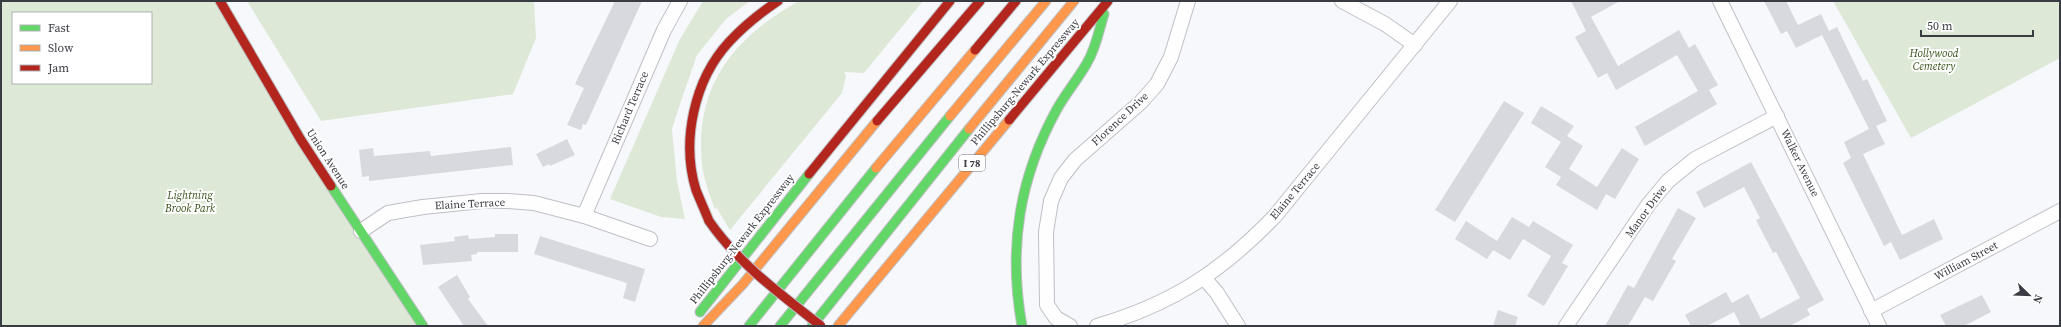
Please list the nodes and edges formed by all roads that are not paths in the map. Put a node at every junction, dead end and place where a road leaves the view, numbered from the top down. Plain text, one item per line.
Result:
1 (220, 1) edge
2 (680, 1) edge
3 (778, 1) edge
4 (950, 1) edge
5 (980, 1) edge
6 (1016, 1) edge
7 (1046, 1) edge
8 (1074, 1) edge
9 (1108, 1) edge
10 (1188, 1) edge
11 (1342, 1) edge
12 (1450, 1) edge
13 (1720, 1) edge
14 (1415, 45) junction
15 (1777, 116) junction
16 (2060, 211) edge
17 (584, 216) junction
18 (361, 231) junction
19 (650, 239) dead end
20 (1204, 278) junction
21 (1871, 311) junction
22 (693, 321) dead end
23 (422, 326) edge
24 (703, 326) edge
25 (749, 326) edge
26 (780, 326) edge
27 (812, 326) edge
28 (821, 326) edge
29 (838, 326) edge
30 (1022, 326) edge
31 (1070, 326) edge
32 (1097, 326) edge
33 (1238, 326) edge
34 (1566, 326) edge
35 (1879, 326) edge

1 - 18 main road, Union Avenue
2 - 17 street, Richard Terrace
3 - 28 main road, bridge
4 - 22 main road, Phillipsburg-Newark Expressway
5 - 24 main road
6 - 25 main road
7 - 26 main road
8 - 27 main road
9 - 29 main road, Phillipsburg-Newark Expressway / I 78
9 - 30 main road
10 - 31 street, Florence Drive
11 - 14 street
12 - 14 street, Elaine Terrace
13 - 15 street, Walker Avenue
14 - 20 street, Elaine Terrace
15 - 21 street, Walker Avenue
15 - 34 street, Manor Drive
16 - 21 street, William Street
17 - 18 street, Elaine Terrace
17 - 19 street, Elaine Terrace
18 - 23 main road, Union Avenue
20 - 32 street, Elaine Terrace
20 - 33 street
21 - 35 street, Walker Avenue

